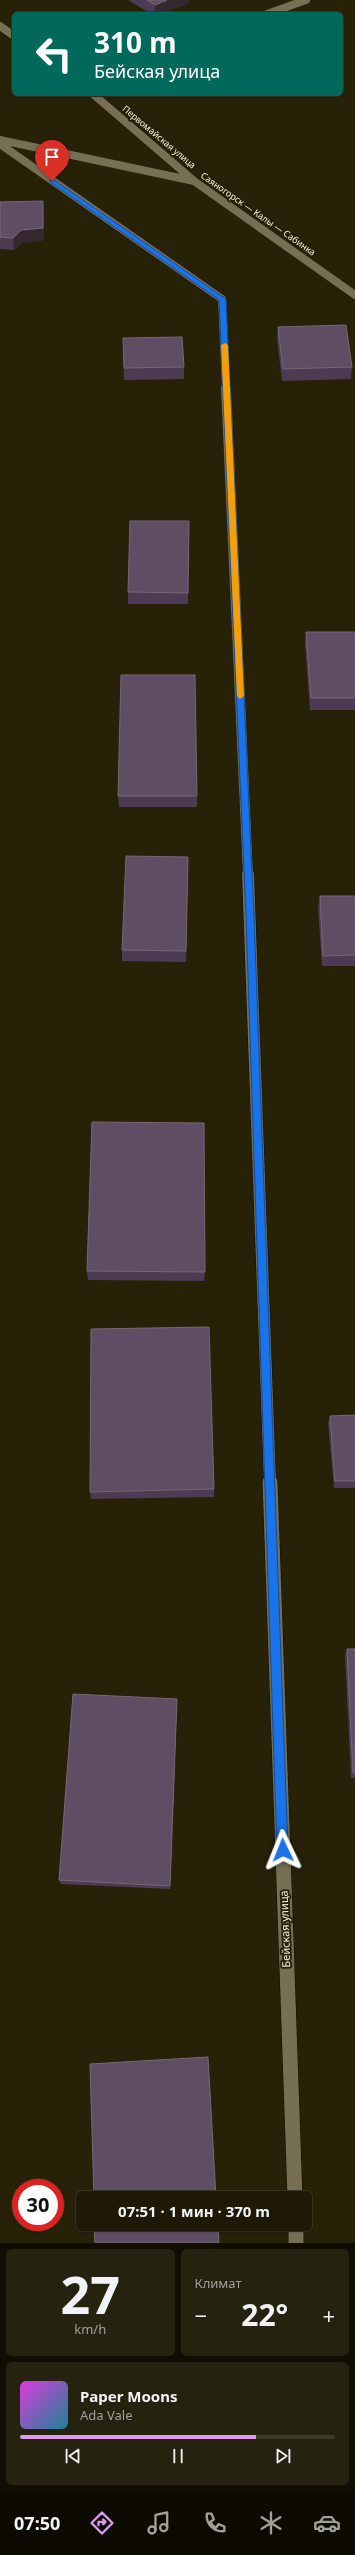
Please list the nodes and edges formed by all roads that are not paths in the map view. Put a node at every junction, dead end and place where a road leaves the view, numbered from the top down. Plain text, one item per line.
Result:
1 (306, 0) edge
2 (273, 12) edge
3 (0, 26) edge
4 (12, 35) edge
5 (95, 96) edge
6 (0, 140) edge
7 (0, 144) edge
8 (194, 181) junction
9 (355, 295) edge
10 (295, 2191) edge
11 (296, 2231) edge
12 (296, 2243) edge

1 - 2 street
3 - 4 street
5 - 8 street, Первомайская улица
6 - 8 street, Саяногорск — Калы — Сабинка
7 - 10 street, Бейская улица
8 - 9 street, Саяногорск — Калы — Сабинка
11 - 12 street

